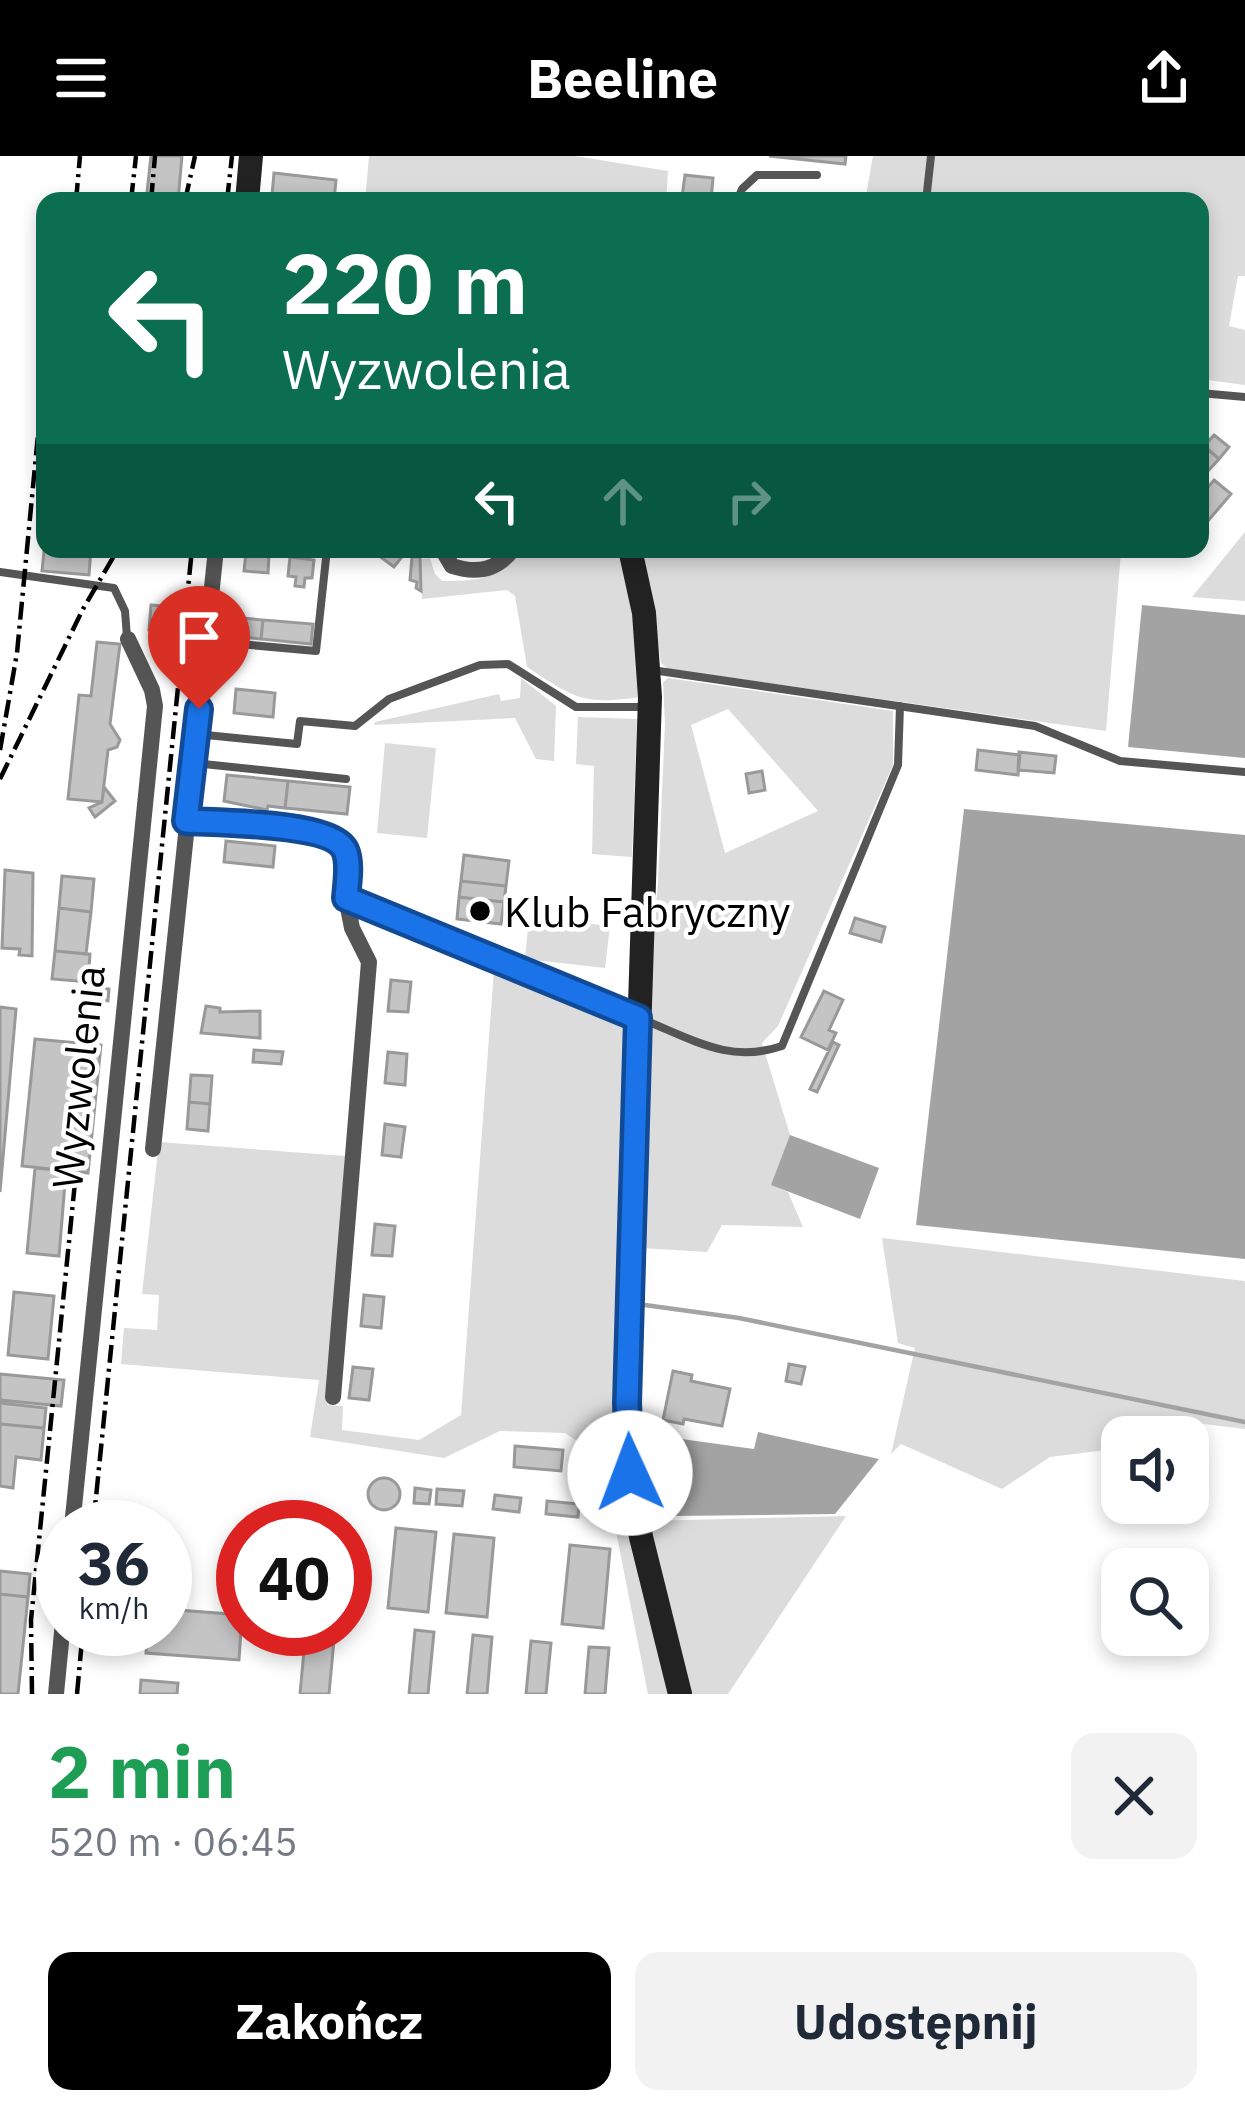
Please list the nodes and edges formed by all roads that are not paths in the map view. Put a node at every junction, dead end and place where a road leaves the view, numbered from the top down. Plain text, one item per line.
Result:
1 (251, 156) edge
2 (931, 156) edge
3 (817, 175) dead end
4 (248, 192) edge
5 (741, 192) edge
6 (927, 192) edge
7 (1209, 394) edge
8 (1245, 397) edge
9 (215, 558) edge
10 (326, 558) edge
11 (447, 558) edge
12 (503, 558) edge
13 (632, 558) edge
14 (0, 572) edge
15 (128, 639) joint
16 (206, 640) junction
17 (649, 669) junction
18 (900, 706) junction
19 (650, 707) junction
20 (196, 734) junction
21 (193, 763) junction
22 (1245, 772) edge
23 (346, 779) dead end
24 (186, 821) junction
25 (346, 898) junction
26 (638, 1018) junction
27 (153, 1148) dead end
28 (333, 1397) dead end
29 (75, 1500) edge
30 (60, 1656) edge
31 (56, 1694) edge
32 (680, 1694) edge

1 - 4 street
2 - 6 lane
3 - 5 lane
7 - 8 lane
9 - 16 street, Wyzwolenia
10 - 16 lane
11 - 12 street
13 - 17 street
14 - 15 lane
15 - 29 street, Wyzwolenia
16 - 20 street, Wyzwolenia
17 - 18 lane
17 - 19 street
18 - 22 lane
18 - 26 lane
19 - 20 lane
19 - 26 street
20 - 21 street, Wyzwolenia
21 - 23 lane
21 - 24 street, Wyzwolenia
24 - 25 street
24 - 27 street, Wyzwolenia
25 - 26 street
25 - 28 street
26 - 32 street
30 - 31 street

